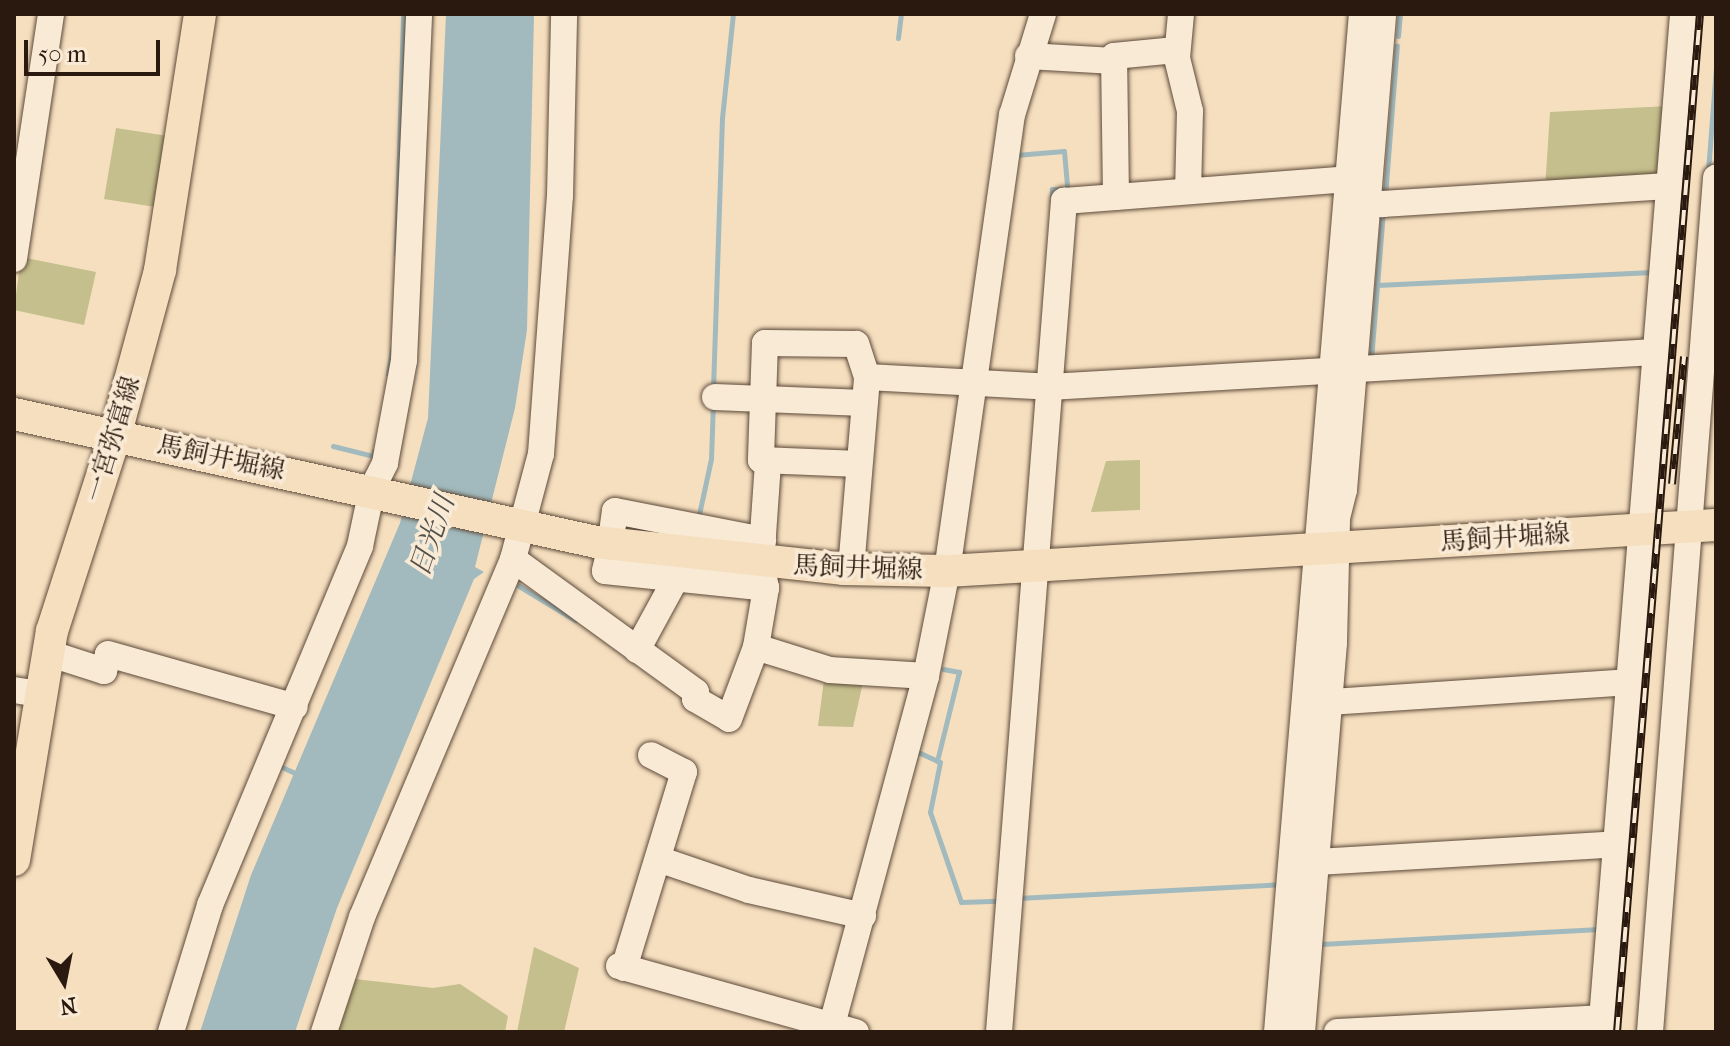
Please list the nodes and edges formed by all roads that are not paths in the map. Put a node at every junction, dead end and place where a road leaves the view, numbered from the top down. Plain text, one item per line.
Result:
1 (51, 14) edge
2 (200, 14) edge
3 (419, 14) edge
4 (564, 14) edge
5 (1043, 14) edge
6 (1181, 14) edge
7 (1362, 14) edge
8 (1383, 14) edge
9 (1683, 14) edge
10 (1176, 50) junction
11 (1028, 56) junction
12 (1114, 61) junction
13 (1716, 178) edge
14 (1668, 186) junction
15 (1188, 191) junction
16 (1354, 192) junction
17 (1116, 197) junction
18 (14, 259) edge
19 (1655, 352) junction
20 (1343, 370) junction
21 (971, 385) junction
22 (1049, 387) junction
23 (865, 390) junction
24 (715, 397) dead end
25 (762, 399) junction
26 (14, 414) edge
27 (115, 436) junction
28 (768, 463) junction
29 (859, 464) junction
30 (376, 490) junction
31 (518, 524) junction
32 (613, 525) dead end
33 (1703, 526) edge
34 (1639, 530) junction
35 (1328, 549) junction
36 (513, 559) junction
37 (607, 562) dead end
38 (763, 563) junction
39 (1033, 566) junction
40 (851, 569) junction
41 (947, 571) junction
42 (674, 582) junction
43 (756, 647) junction
44 (637, 650) junction
45 (48, 653) junction
46 (926, 676) junction
47 (1629, 682) junction
48 (27, 692) edge
49 (1330, 702) junction
50 (295, 707) junction
51 (651, 755) dead end
52 (1616, 844) junction
53 (658, 859) junction
54 (14, 860) edge
55 (1317, 862) junction
56 (863, 916) junction
57 (754, 1020) edge
58 (1601, 1025) edge
59 (839, 1030) edge
60 (171, 1032) edge
61 (324, 1032) edge
62 (999, 1032) edge
63 (1277, 1032) edge
64 (1302, 1032) edge
65 (1337, 1032) edge
66 (1650, 1032) edge

1 - 18 street
2 - 27 main road, 一宮弥富線
3 - 30 street
4 - 31 street
5 - 11 street
6 - 10 street
7 - 16 street
8 - 16 street
9 - 14 street
10 - 12 street
10 - 15 street
11 - 12 street
11 - 21 street
12 - 17 street
13 - 33 street
14 - 16 street
14 - 19 street
15 - 16 street
15 - 17 street
16 - 20 street
17 - 22 street
19 - 20 street
19 - 34 street
20 - 22 street
20 - 35 street
21 - 22 street
21 - 23 street
21 - 41 street
22 - 39 street
23 - 25 street
23 - 25 street
23 - 29 street
24 - 25 street
25 - 28 street
26 - 27 main road, 馬飼井堀線
27 - 30 main road, 馬飼井堀線
27 - 45 main road, 一宮弥富線
28 - 29 street
28 - 38 street
29 - 40 street
30 - 31 main road, 馬飼井堀線
30 - 50 street
31 - 36 street
31 - 38 main road, 馬飼井堀線
32 - 38 street
33 - 34 main road, 馬飼井堀線
33 - 66 street
34 - 35 main road, 馬飼井堀線
34 - 47 street
35 - 39 main road, 馬飼井堀線
35 - 49 street
35 - 63 street
36 - 44 street
36 - 61 street
37 - 42 street
38 - 40 main road, 馬飼井堀線
38 - 42 street
38 - 43 street
39 - 41 main road, 馬飼井堀線
39 - 62 street
40 - 41 main road, 馬飼井堀線
41 - 46 street
42 - 44 street
43 - 44 street
43 - 46 street
45 - 48 main road, 一宮弥富線
45 - 50 street
46 - 56 street
47 - 49 street
47 - 52 street
48 - 54 main road, 一宮弥富線
49 - 55 street
50 - 60 street
51 - 53 street
52 - 55 street
52 - 58 street
53 - 56 street
53 - 57 street
55 - 64 street
56 - 59 street
57 - 59 street
58 - 65 street

